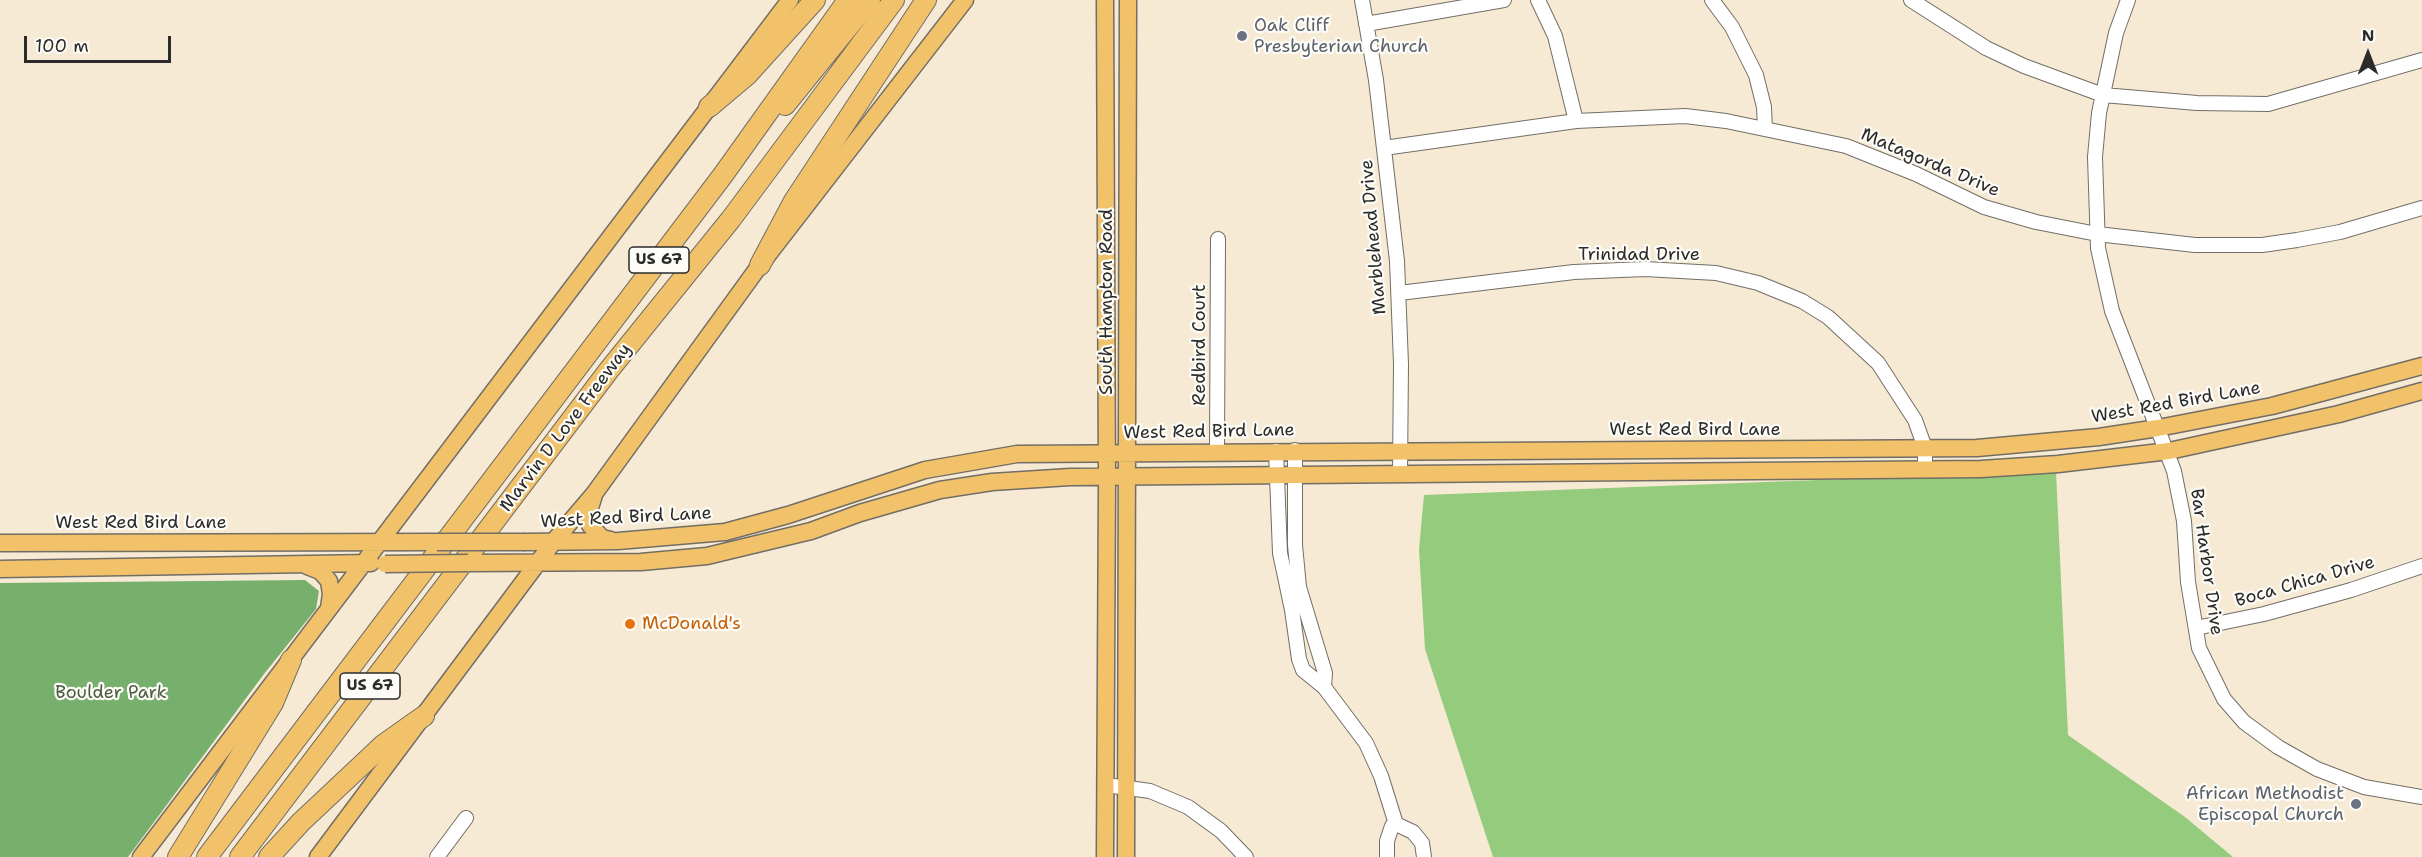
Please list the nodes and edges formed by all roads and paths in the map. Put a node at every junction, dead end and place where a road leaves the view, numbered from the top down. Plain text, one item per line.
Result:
1 (790, 0) edge
2 (815, 0) edge
3 (848, 0) edge
4 (870, 0) edge
5 (880, 0) edge
6 (894, 0) edge
7 (926, 0) edge
8 (965, 0) edge
9 (1105, 0) edge
10 (1128, 0) edge
11 (1362, 0) edge
12 (1504, 0) edge
13 (1538, 0) edge
14 (1712, 0) edge
15 (1911, 0) edge
16 (2128, 0) edge
17 (1366, 24) junction
18 (2422, 60) edge
19 (2103, 95) junction
20 (1128, 104) junction
21 (1105, 105) junction
22 (709, 107) junction
23 (1576, 121) junction
24 (1765, 129) junction
25 (1384, 148) junction
26 (1106, 164) junction
27 (1127, 164) junction
28 (723, 175) junction
29 (2422, 208) edge
30 (732, 219) junction
31 (2097, 234) junction
32 (1218, 239) dead end
33 (760, 266) junction
34 (1399, 293) junction
35 (2422, 366) edge
36 (2422, 391) edge
37 (2158, 428) junction
38 (1925, 448) junction
39 (1295, 450) junction
40 (1401, 450) junction
41 (1438, 450) junction
42 (1217, 451) junction
43 (1276, 451) junction
44 (2169, 451) junction
45 (1107, 452) junction
46 (1126, 452) junction
47 (1925, 470) junction
48 (1400, 473) junction
49 (1438, 473) junction
50 (1276, 474) junction
51 (1294, 474) junction
52 (1125, 475) junction
53 (1107, 476) junction
54 (889, 480) junction
55 (594, 494) junction
56 (895, 502) junction
57 (686, 537) junction
58 (554, 541) junction
59 (618, 541) junction
60 (106, 542) junction
61 (380, 542) junction
62 (0, 543) edge
63 (1280, 545) junction
64 (1295, 545) junction
65 (688, 558) junction
66 (539, 562) junction
67 (364, 563) junction
68 (297, 564) junction
69 (2422, 566) edge
70 (107, 568) junction
71 (0, 569) edge
72 (1295, 595) junction
73 (329, 610) junction
74 (2196, 628) junction
75 (1311, 632) junction
76 (1295, 641) junction
77 (291, 660) junction
78 (1324, 687) junction
79 (424, 716) junction
80 (1106, 785) junction
81 (1126, 788) junction
82 (2422, 797) edge
83 (466, 818) dead end
84 (1396, 824) junction
85 (141, 857) edge
86 (178, 857) edge
87 (207, 857) edge
88 (240, 857) edge
89 (269, 857) edge
90 (318, 857) edge
91 (437, 857) edge
92 (1105, 857) edge
93 (1119, 857) edge
94 (1126, 857) edge
95 (1246, 857) edge
96 (1387, 857) edge
97 (1424, 857) edge

1 - 22 main road
2 - 22 highway
3 - 28 highway, Marvin D Love Freeway / US 67
4 - 28 highway
5 - 30 highway
6 - 30 highway, Marvin D Love Freeway / US 67
7 - 33 highway
8 - 33 main road
9 - 21 main road, South Hampton Road
10 - 20 main road, South Hampton Road
11 - 17 street, Marblehead Drive
12 - 17 street
13 - 23 street
14 - 24 street
15 - 19 street
16 - 19 street, Bar Harbor Drive
17 - 25 street, Marblehead Drive
18 - 19 street
19 - 31 street, Bar Harbor Drive
20 - 21 main road
20 - 27 main road, South Hampton Road
21 - 26 main road, South Hampton Road
22 - 61 main road
23 - 24 street, Matagorda Drive
23 - 25 street, Matagorda Drive
24 - 31 street, Matagorda Drive
25 - 34 street, Marblehead Drive
26 - 27 main road
26 - 45 main road, South Hampton Road
27 - 46 main road, South Hampton Road
28 - 87 highway, Marvin D Love Freeway / US 67
29 - 31 street, Matagorda Drive
30 - 88 highway, Marvin D Love Freeway / US 67
31 - 37 street, Bar Harbor Drive
32 - 42 street, Redbird Court
33 - 55 main road
34 - 38 street, Trinidad Drive
34 - 40 street, Marblehead Drive
35 - 37 main road, West Red Bird Lane
36 - 44 main road
37 - 38 main road, West Red Bird Lane
37 - 44 street, Bar Harbor Drive
38 - 41 main road, West Red Bird Lane
38 - 47 street, Trinidad Drive
39 - 40 main road, West Red Bird Lane
39 - 43 main road, West Red Bird Lane
39 - 51 street
40 - 41 main road, West Red Bird Lane
40 - 48 street, Marblehead Drive
41 - 49 main road
42 - 43 main road, West Red Bird Lane
42 - 46 main road, West Red Bird Lane
43 - 50 street
44 - 47 main road
44 - 74 street, Bar Harbor Drive
45 - 46 main road, West Red Bird Lane
45 - 53 main road, South Hampton Road
45 - 54 main road, West Red Bird Lane
46 - 52 main road, South Hampton Road
47 - 49 main road
48 - 49 main road
48 - 51 main road
50 - 51 main road
50 - 52 main road
50 - 63 street
51 - 64 street
52 - 53 main road
52 - 81 main road, South Hampton Road
53 - 56 main road
53 - 80 main road, South Hampton Road
54 - 56 main road
54 - 57 main road, West Red Bird Lane
55 - 58 main road
55 - 59 main road
56 - 65 main road
57 - 59 main road, West Red Bird Lane
57 - 65 main road
58 - 59 main road, West Red Bird Lane
58 - 61 main road, West Red Bird Lane, bridge
58 - 66 main road
60 - 61 main road, West Red Bird Lane
60 - 62 main road, West Red Bird Lane
60 - 70 main road
61 - 67 main road
63 - 64 street
63 - 72 street
64 - 72 street
65 - 66 main road
66 - 67 main road, bridge
66 - 79 main road
67 - 68 main road
67 - 73 main road
68 - 70 main road
68 - 73 main road
69 - 74 street, Boca Chica Drive
70 - 71 main road
72 - 75 street
72 - 76 street
73 - 77 main road
74 - 82 street, Bar Harbor Drive
75 - 76 street
75 - 78 street
76 - 78 street
77 - 85 main road
77 - 86 highway
78 - 84 street
79 - 89 highway
79 - 90 main road
80 - 81 street
80 - 92 main road, South Hampton Road
81 - 94 main road, South Hampton Road
81 - 95 street
83 - 91 street
84 - 96 street
84 - 97 street
93 - 94 street

